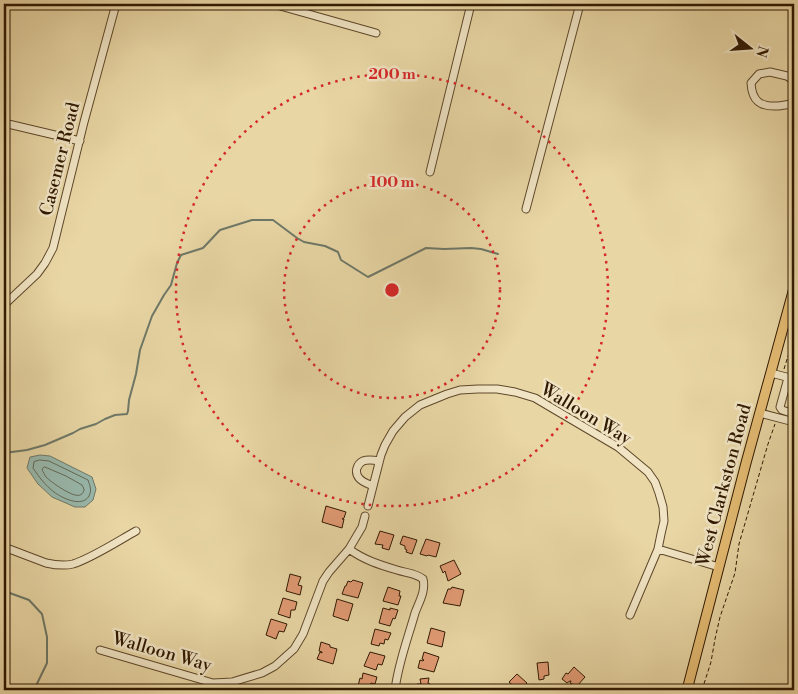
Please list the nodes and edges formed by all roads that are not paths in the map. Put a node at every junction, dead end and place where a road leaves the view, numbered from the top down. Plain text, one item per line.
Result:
1 (116, 4) edge
2 (273, 4) edge
3 (471, 4) edge
4 (580, 4) edge
5 (376, 33) dead end
6 (794, 81) edge
7 (794, 102) edge
8 (4, 123) edge
9 (80, 141) junction
10 (430, 172) dead end
11 (526, 209) dead end
12 (794, 288) edge
13 (4, 305) edge
14 (771, 373) junction
15 (788, 378) edge
16 (760, 413) junction
17 (794, 414) edge
18 (794, 422) edge
19 (379, 460) junction
20 (373, 486) junction
21 (368, 506) dead end
22 (365, 516) dead end
23 (136, 531) dead end
24 (4, 547) edge
25 (350, 549) junction
26 (658, 549) junction
27 (720, 567) junction
28 (630, 615) dead end
29 (100, 650) dead end
30 (213, 686) edge
31 (396, 690) edge
32 (688, 690) edge

1 - 9 street, Casemer Road
2 - 5 street
3 - 10 street
4 - 11 street
6 - 7 street
8 - 9 street
9 - 13 street, Casemer Road
12 - 14 main road, West Clarkston Road
14 - 15 street
14 - 16 main road, West Clarkston Road
15 - 17 street
16 - 18 street
16 - 27 main road, West Clarkston Road
19 - 20 street, Walloon Way
19 - 20 street
19 - 26 street, Walloon Way
20 - 21 street, Walloon Way
22 - 25 street, Walloon Way
23 - 24 street
25 - 30 street, Walloon Way
25 - 31 street
26 - 27 street
26 - 28 street, Walloon Way
27 - 32 main road, West Clarkston Road
29 - 30 street, Walloon Way

